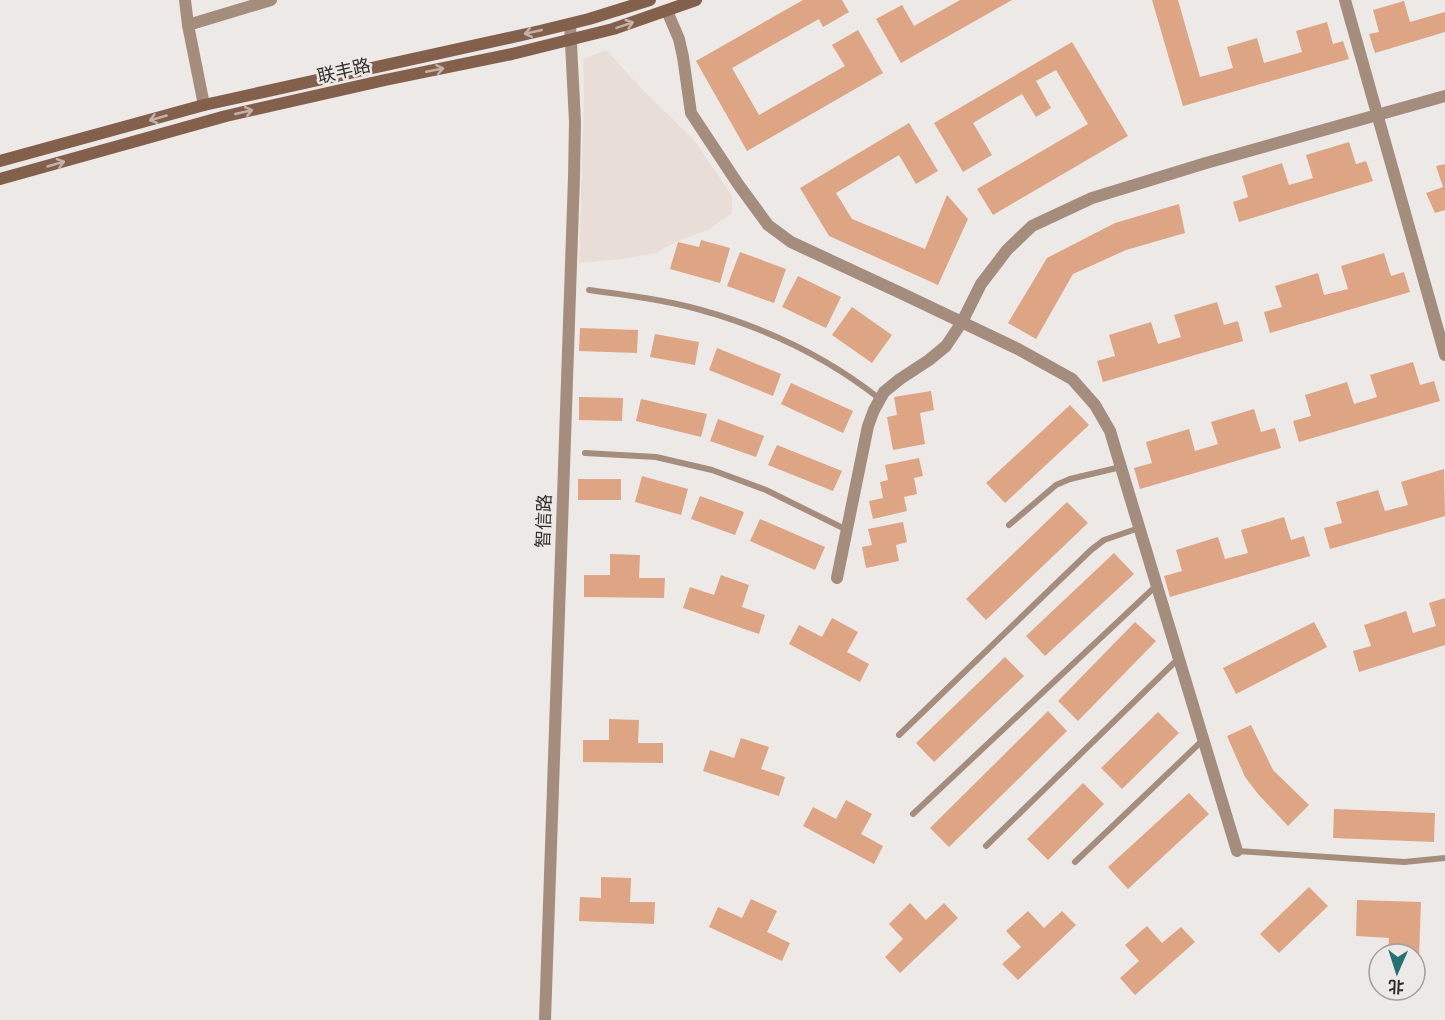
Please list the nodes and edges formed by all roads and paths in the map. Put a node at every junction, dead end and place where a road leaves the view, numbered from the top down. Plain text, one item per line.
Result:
1 (185, 0) edge
2 (272, 0) edge
3 (696, 0) edge
4 (1345, 0) edge
5 (645, 1) edge
6 (667, 11) junction
7 (188, 25) junction
8 (566, 25) junction
9 (567, 41) junction
10 (1445, 96) edge
11 (204, 105) junction
12 (1378, 115) junction
13 (0, 161) edge
14 (0, 179) edge
15 (589, 290) dead end
16 (962, 322) junction
17 (1445, 355) edge
18 (880, 399) junction
19 (585, 453) dead end
20 (1121, 467) junction
21 (1009, 525) dead end
22 (1140, 528) junction
23 (847, 531) junction
24 (837, 578) dead end
25 (1156, 585) junction
26 (1179, 658) junction
27 (899, 735) dead end
28 (1203, 739) junction
29 (913, 814) dead end
30 (986, 846) dead end
31 (1237, 851) joint
32 (1445, 858) edge
33 (1076, 862) dead end
34 (537, 1020) edge
35 (545, 1020) edge

1 - 7 street
2 - 7 street
3 - 6 main road, 联丰路
4 - 12 street
5 - 8 main road, 联丰路
9 -> 6 main road, 联丰路
6 - 16 street
7 - 11 street
8 - 9 street, 智信路
8 -> 11 main road, 联丰路
14 -> 9 main road, 联丰路
9 - 34 street, 智信路
9 - 35 street, 智信路
10 - 12 street
11 -> 13 main road, 联丰路
12 - 16 street
12 - 17 street
15 - 18 lane
16 - 18 street
16 - 20 street
18 - 23 street
19 - 23 lane
20 - 21 lane
20 - 22 street
22 - 25 street
22 - 27 lane
23 - 24 street
25 - 26 street
25 - 29 lane
26 - 28 street
26 - 30 lane
28 - 31 street
28 - 33 lane
31 - 32 lane

